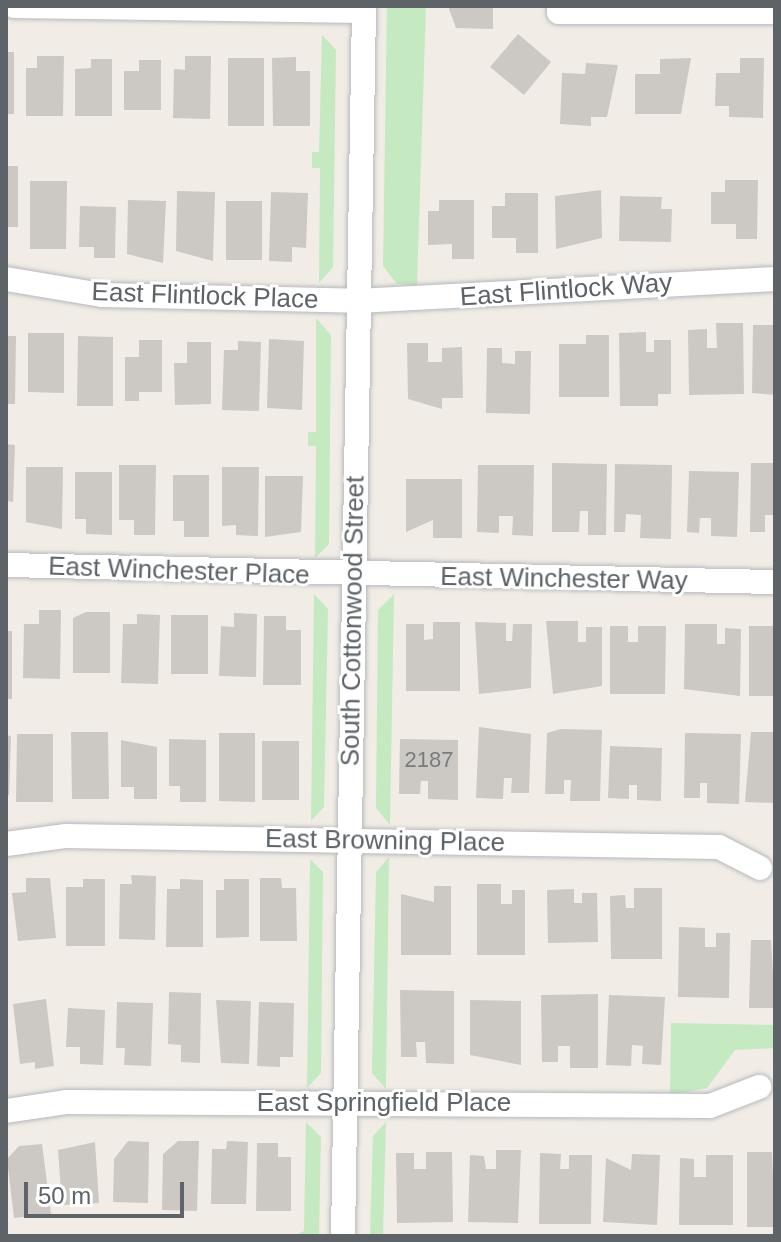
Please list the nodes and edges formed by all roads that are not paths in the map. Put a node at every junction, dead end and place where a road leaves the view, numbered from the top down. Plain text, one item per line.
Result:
1 (14, 6) edge
2 (364, 8) edge
3 (559, 9) edge
4 (775, 12) edge
5 (6, 279) edge
6 (775, 279) edge
7 (357, 301) junction
8 (6, 565) edge
9 (353, 575) junction
10 (775, 582) edge
11 (350, 840) junction
12 (6, 844) edge
13 (760, 868) dead end
14 (759, 1087) dead end
15 (346, 1102) junction
16 (6, 1111) edge
17 (343, 1236) edge

1 - 2 street
2 - 7 street, South Cottonwood Street
3 - 4 street
5 - 7 street, East Flintlock Place
6 - 7 street, East Flintlock Way
7 - 9 street, South Cottonwood Street
8 - 9 street, East Winchester Place
9 - 10 street, East Winchester Way
9 - 11 street, South Cottonwood Street
11 - 12 street, East Browning Place
11 - 13 street, East Browning Place
11 - 15 street, South Cottonwood Street
14 - 15 street, East Springfield Place
15 - 16 street, East Springfield Place
15 - 17 street, South Cottonwood Street

